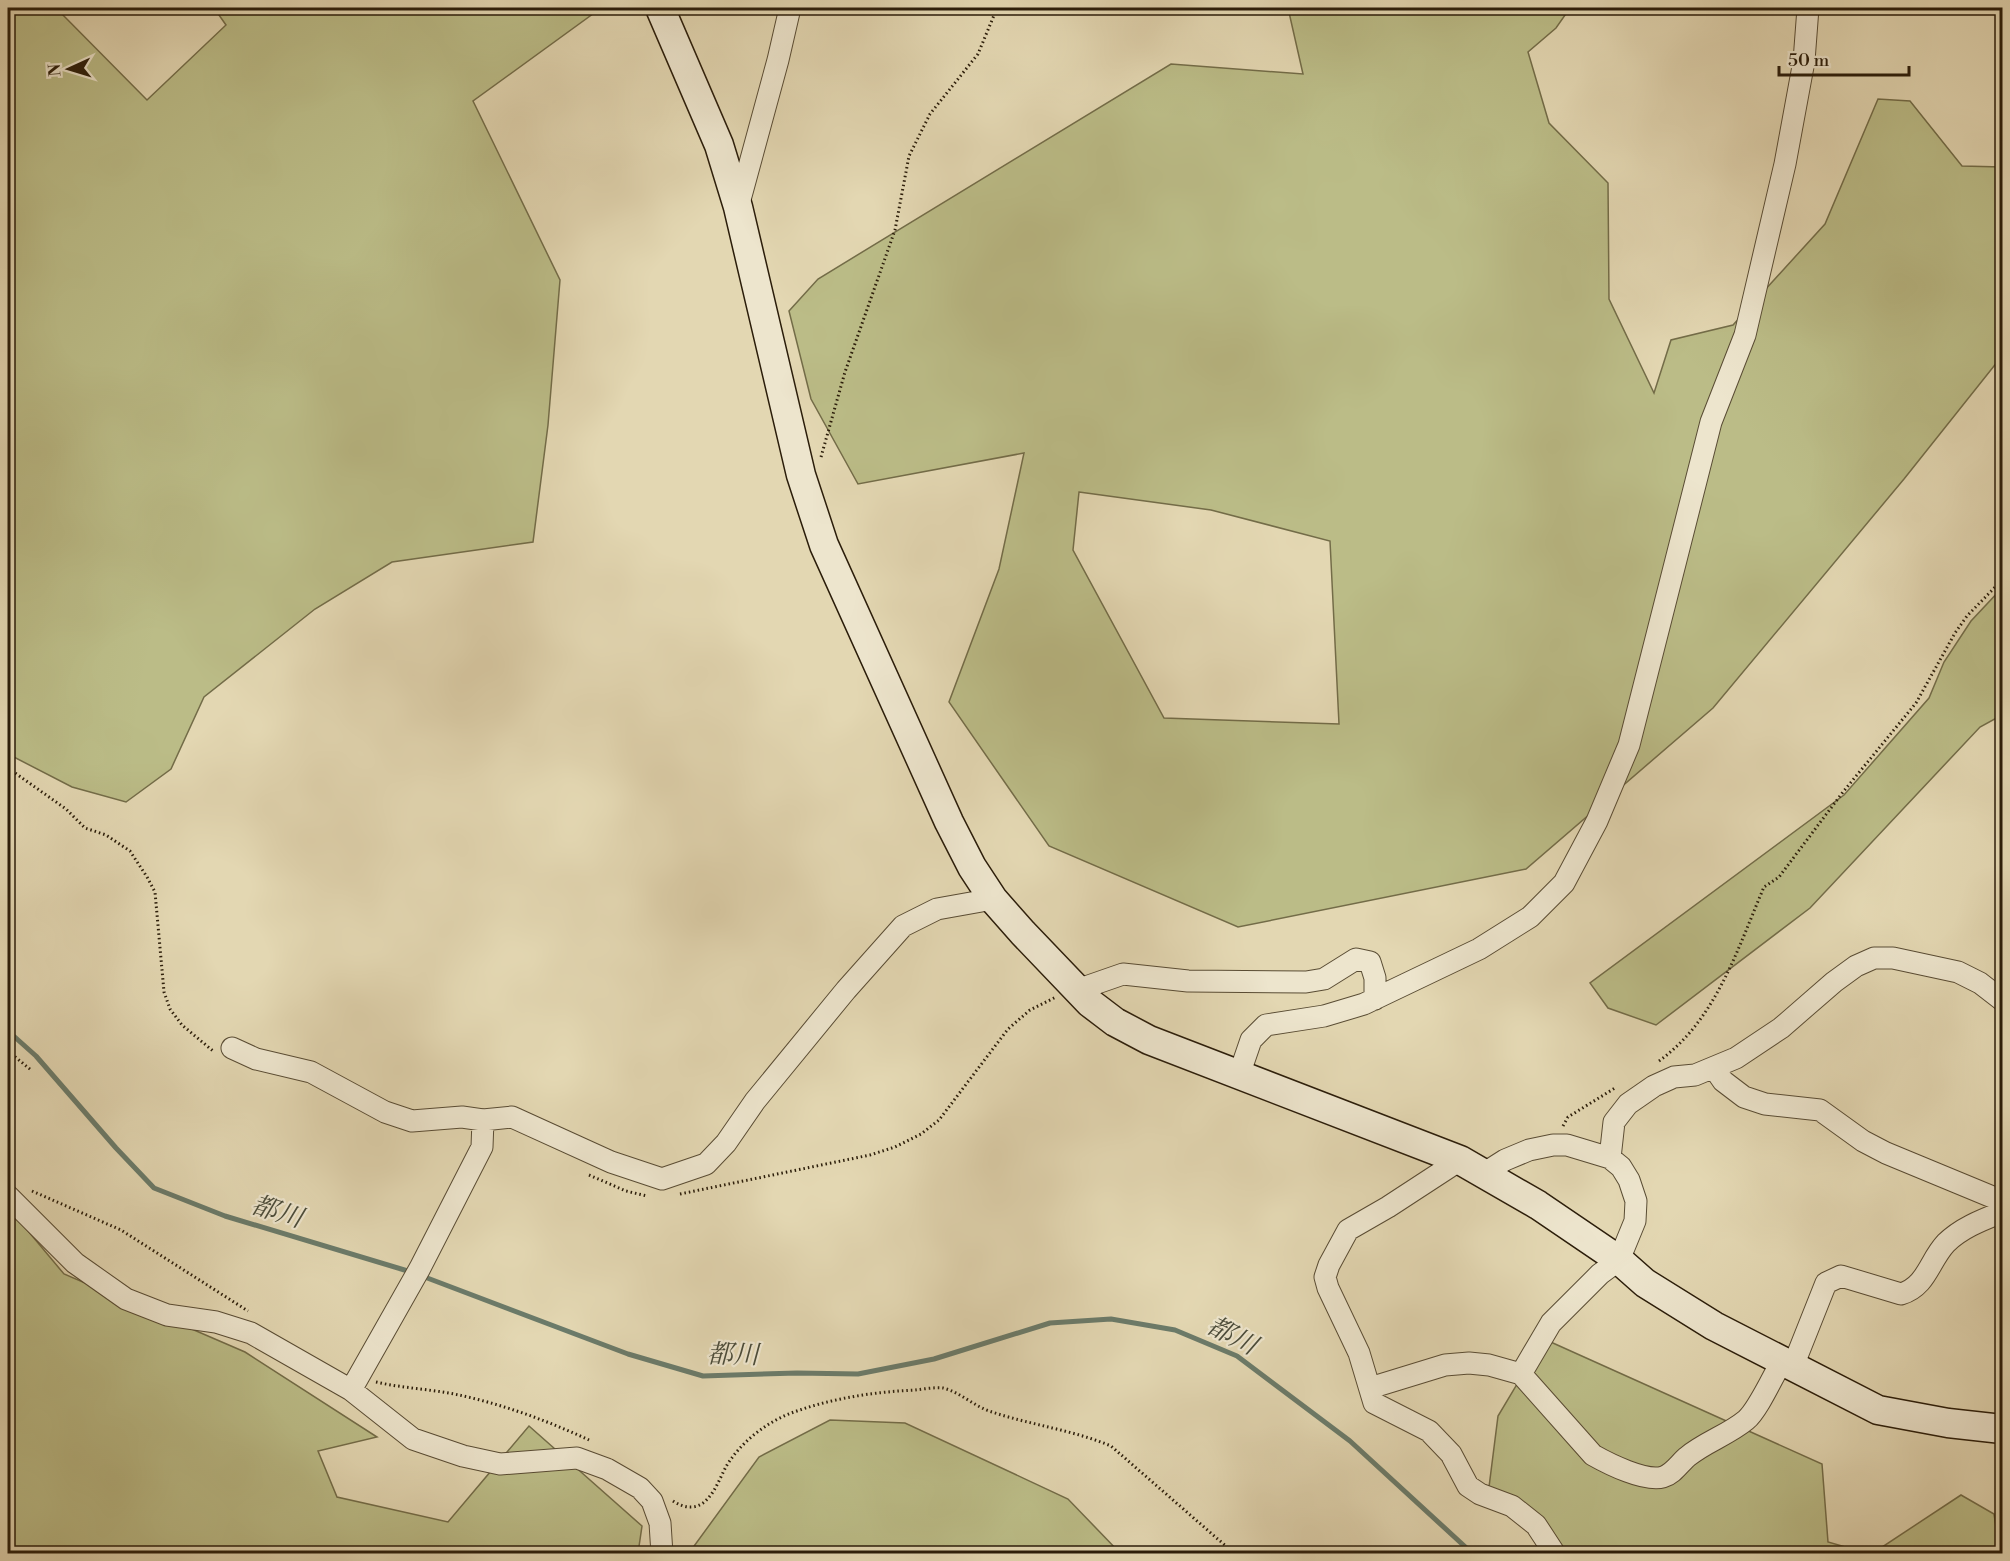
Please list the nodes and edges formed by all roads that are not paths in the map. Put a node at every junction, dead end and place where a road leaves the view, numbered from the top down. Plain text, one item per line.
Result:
1 (660, 8) edge
2 (790, 8) edge
3 (1808, 8) edge
4 (738, 207) junction
5 (993, 899) junction
6 (1077, 990) junction
7 (1375, 999) junction
8 (2002, 1000) edge
9 (224, 1050) road end
10 (1714, 1068) junction
11 (1239, 1075) junction
12 (483, 1120) junction
13 (1611, 1158) junction
14 (1471, 1167) junction
15 (8, 1196) edge
16 (2002, 1201) edge
17 (2002, 1212) edge
18 (1619, 1260) junction
19 (1787, 1363) junction
20 (1521, 1374) junction
21 (356, 1381) junction
22 (1370, 1388) junction
23 (2002, 1429) edge
24 (662, 1554) edge
25 (1555, 1554) edge

1 - 4 street
2 - 4 street
3 - 7 street
4 - 5 street
5 - 6 street
5 - 12 street
6 - 7 street
6 - 11 street
7 - 11 street
8 - 10 street
9 - 12 street
10 - 13 street
10 - 16 street
11 - 14 street
12 - 21 street
13 - 14 street
13 - 18 street
14 - 18 street
14 - 22 street
15 - 21 street
17 - 19 street
18 - 19 street
18 - 20 street
19 - 20 street
19 - 23 street
20 - 22 street
21 - 24 street
22 - 25 street

